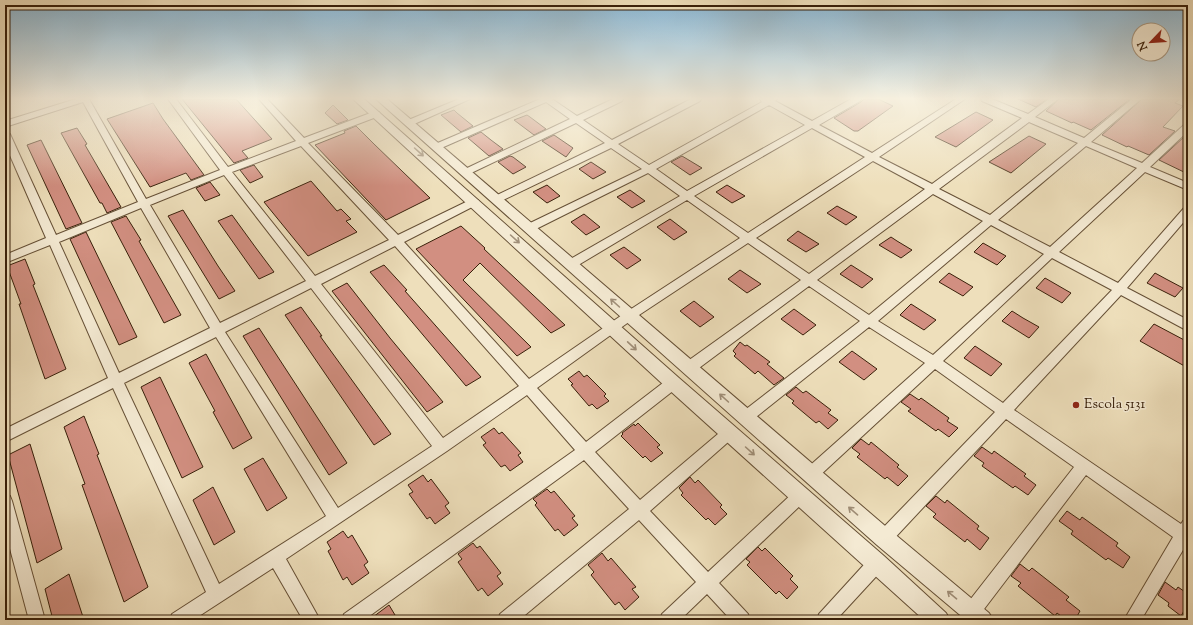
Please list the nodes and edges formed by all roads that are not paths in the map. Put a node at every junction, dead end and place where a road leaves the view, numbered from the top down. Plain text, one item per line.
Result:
1 (101, 128) edge
2 (194, 128) edge
3 (289, 128) edge
4 (330, 128) edge
5 (405, 128) edge
6 (415, 128) edge
7 (480, 128) edge
8 (558, 128) edge
9 (590, 128) edge
10 (643, 128) edge
11 (720, 128) edge
12 (805, 128) edge
13 (820, 128) edge
14 (917, 128) edge
15 (1013, 128) edge
16 (1051, 128) edge
17 (1103, 128) edge
18 (1186, 128) edge
19 (5, 134) edge
20 (302, 142) junction
21 (1085, 143) junction
22 (613, 144) junction
23 (436, 147) junction
24 (873, 157) junction
25 (1143, 167) junction
26 (649, 169) junction
27 (226, 171) junction
28 (466, 172) junction
29 (1188, 187) edge
30 (932, 189) junction
31 (688, 195) junction
32 (497, 199) junction
33 (474, 202) junction
34 (144, 204) junction
35 (1188, 210) edge
36 (991, 220) junction
37 (530, 228) junction
38 (748, 237) junction
39 (52, 241) junction
40 (397, 241) junction
41 (1051, 253) junction
42 (5, 259) edge
43 (572, 264) junction
44 (809, 280) junction
45 (313, 283) junction
46 (1120, 289) junction
47 (629, 316) junction
48 (869, 321) junction
49 (1188, 326) edge
50 (612, 328) junction
51 (218, 330) junction
52 (934, 362) junction
53 (690, 367) junction
54 (116, 381) junction
55 (672, 383) junction
56 (528, 386) junction
57 (1005, 412) junction
58 (746, 417) junction
59 (730, 432) junction
60 (5, 436) edge
61 (442, 447) junction
62 (585, 451) junction
63 (1084, 466) junction
64 (811, 474) junction
65 (800, 496) junction
66 (5, 501) edge
67 (640, 510) junction
68 (336, 518) junction
69 (1186, 533) edge
70 (884, 538) junction
71 (276, 557) junction
72 (877, 563) junction
73 (707, 583) junction
74 (216, 596) junction
75 (977, 616) edge
76 (37, 620) edge
77 (178, 620) edge
78 (312, 620) edge
79 (350, 620) edge
80 (506, 620) edge
81 (668, 620) edge
82 (742, 620) edge
83 (825, 620) edge
84 (939, 620) edge
85 (1132, 620) edge

1 - 34 street
2 - 27 street
3 - 20 street
4 - 20 street
5 -> 33 street
6 - 23 street
7 - 23 street
8 - 28 street
9 - 22 street
10 - 22 street
11 - 26 street
12 - 31 street
13 - 24 street
14 - 24 street
15 - 30 street
16 - 21 street
17 - 21 street
18 - 25 street
19 - 39 street
20 - 27 street
20 - 40 street
21 - 25 street
21 - 36 street
22 - 26 street
22 - 32 street
23 - 28 street
24 - 30 street
24 - 38 street
25 - 29 street
25 - 41 street
26 - 31 street
26 - 37 street
27 - 34 street
27 - 45 street
28 - 32 street
30 - 36 street
30 - 44 street
31 - 38 street
31 - 43 street
32 - 37 street
33 - 40 street
33 -> 50 street
34 - 39 street
34 - 51 street
35 - 46 street
36 - 41 street
36 - 48 street
37 - 43 street
38 - 44 street
38 - 47 street
39 - 42 street
39 - 54 street
40 - 45 street
40 - 56 street
41 - 46 street
41 - 52 street
47 -> 43 street
44 - 48 street
44 - 53 street
45 - 51 street
45 - 61 street
46 - 49 street
46 - 57 street
47 - 50 street
47 - 53 street
48 - 52 street
48 - 58 street
50 -> 55 street
50 - 56 street
51 - 54 street
51 - 68 street
52 - 57 street
52 - 64 street
58 -> 53 street
54 - 60 street
54 - 74 street
55 - 59 street
55 - 62 street
56 - 61 street
56 - 62 street
57 - 63 street
57 - 70 street
58 - 64 street
59 -> 65 street
59 - 67 street
61 - 68 street
62 - 67 street
62 - 79 street
63 - 69 street
63 - 75 street
70 -> 64 street
65 - 72 street
65 - 73 street
66 - 76 street
67 - 73 street
67 - 80 street
68 - 71 street
69 - 85 street
75 -> 70 street
71 - 74 street
71 - 78 street
72 - 83 street
72 - 84 street
73 - 81 street
73 - 82 street
74 - 77 street

